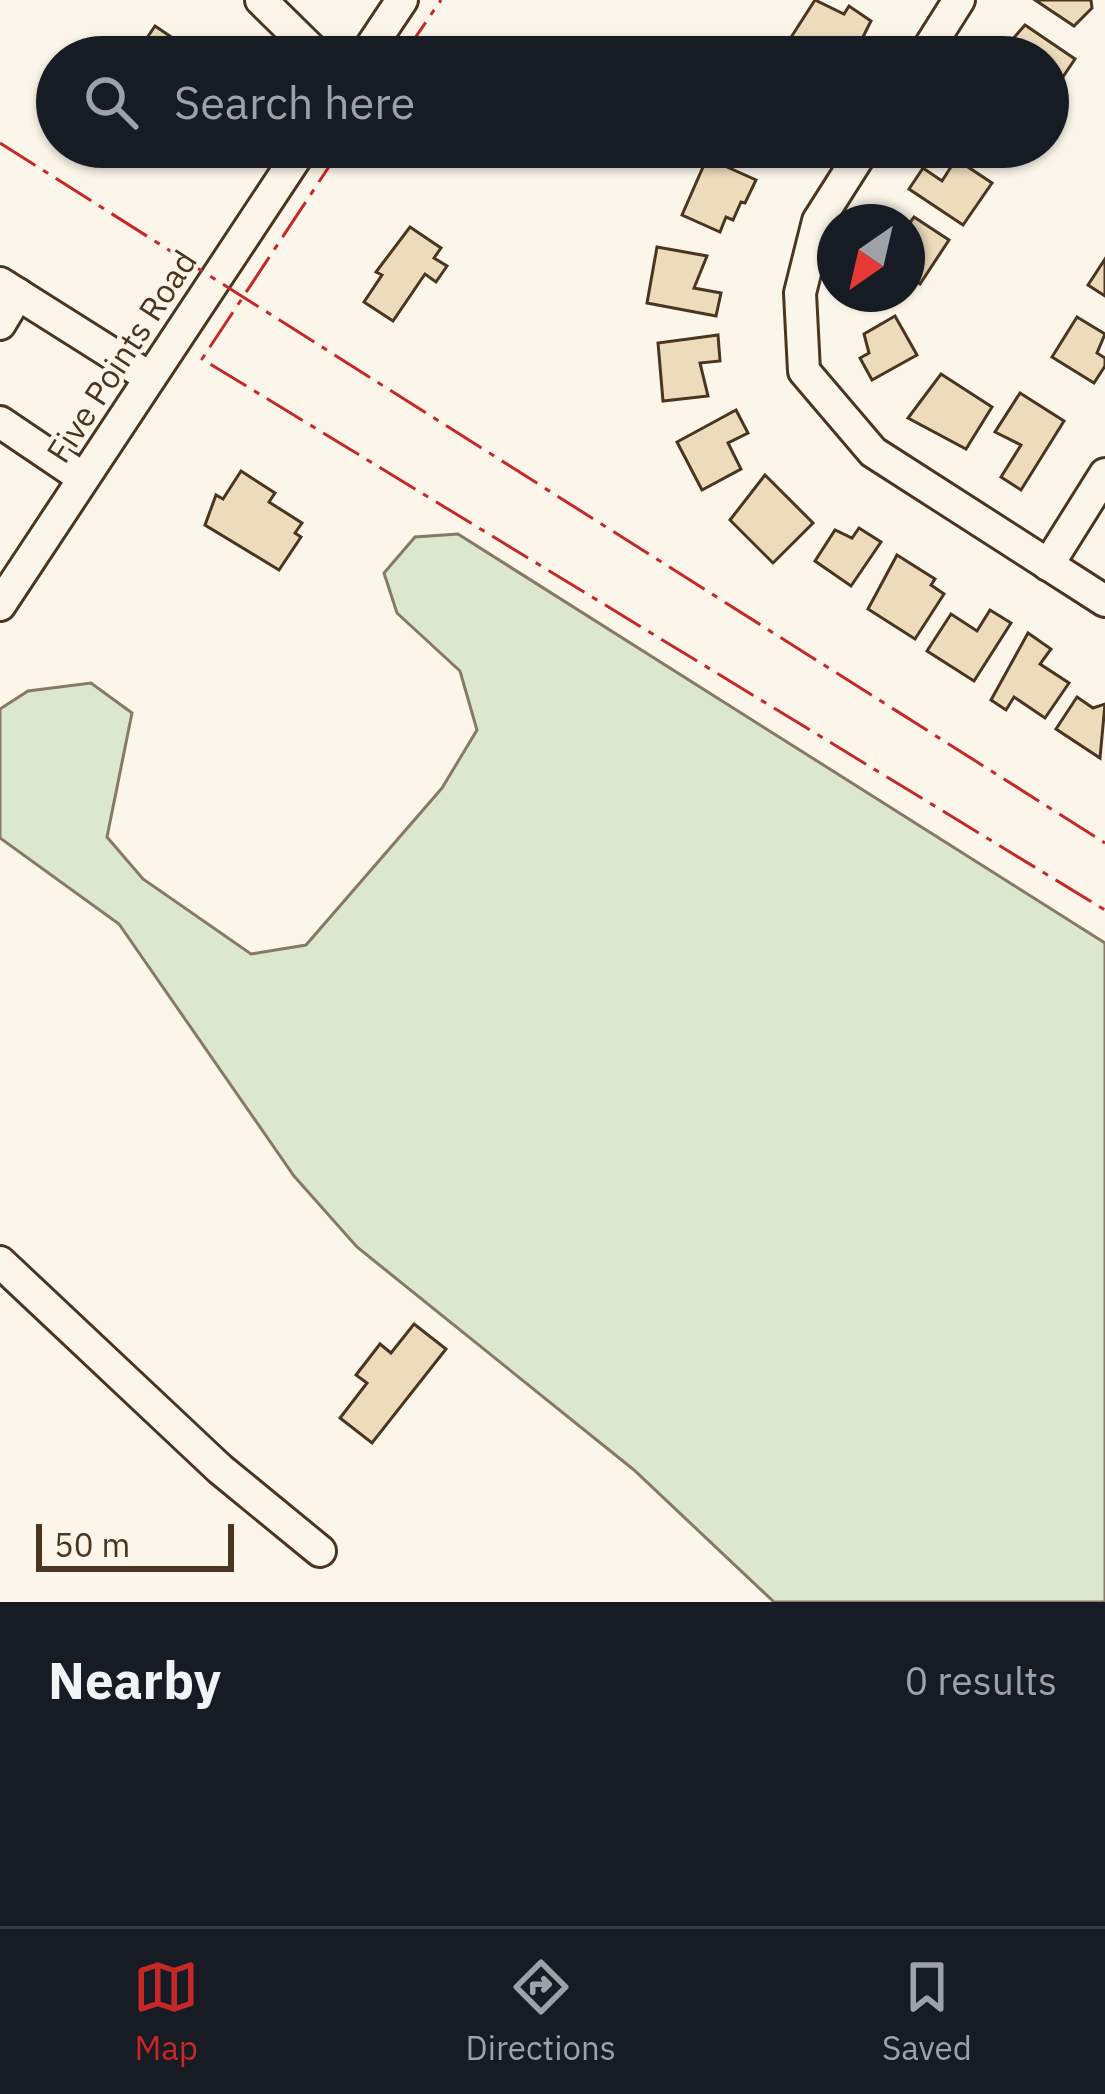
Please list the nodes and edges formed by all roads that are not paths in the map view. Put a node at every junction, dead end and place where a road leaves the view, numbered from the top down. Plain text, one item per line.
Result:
1 (261, 0) edge
2 (402, 0) edge
3 (959, 0) edge
4 (298, 36) edge
5 (378, 36) edge
6 (936, 36) edge
7 (289, 168) edge
8 (852, 168) edge
9 (9, 289) edge
10 (0, 324) edge
11 (149, 377) junction
12 (0, 422) edge
13 (1105, 474) edge
14 (83, 478) junction
15 (1048, 565) junction
16 (1105, 601) edge
17 (0, 605) edge
18 (0, 1262) edge
19 (320, 1552) dead end

1 - 4 street
2 - 5 street
3 - 6 street
7 - 11 street, Five Points Road
8 - 15 street
9 - 10 street
9 - 11 street
11 - 14 street, Five Points Road
12 - 14 street
13 - 15 street
14 - 17 street, Five Points Road
15 - 16 street
18 - 19 street

